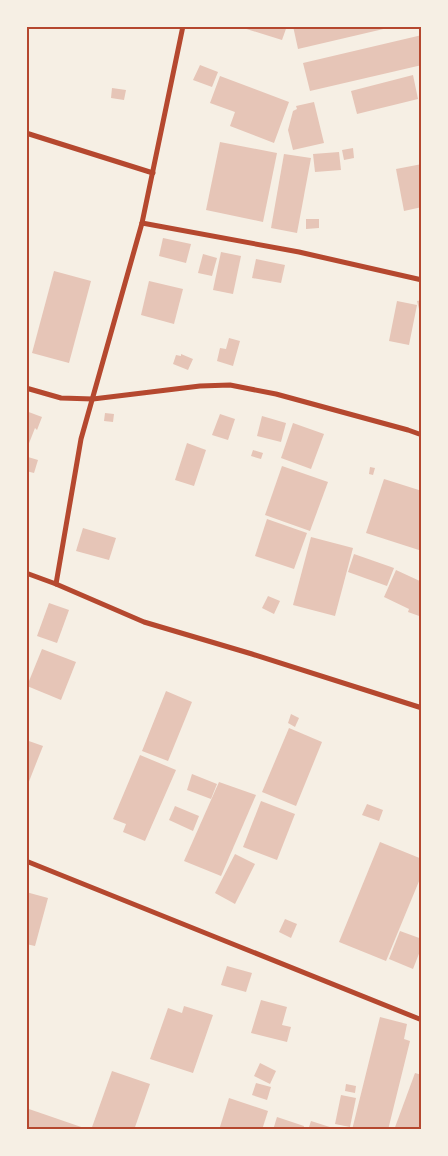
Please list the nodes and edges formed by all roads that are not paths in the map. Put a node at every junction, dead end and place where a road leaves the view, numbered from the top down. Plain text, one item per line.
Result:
1 (183, 26) edge
2 (26, 132) edge
3 (152, 173) junction
4 (142, 223) junction
5 (422, 280) edge
6 (26, 388) edge
7 (92, 399) junction
8 (422, 435) edge
9 (26, 573) edge
10 (56, 584) junction
11 (422, 708) edge
12 (26, 861) edge
13 (422, 1020) edge

1 - 3 street
2 - 3 street
3 - 4 street
4 - 5 street
4 - 7 street
6 - 7 street
7 - 8 street
7 - 10 street
9 - 10 street
10 - 11 street
12 - 13 street

